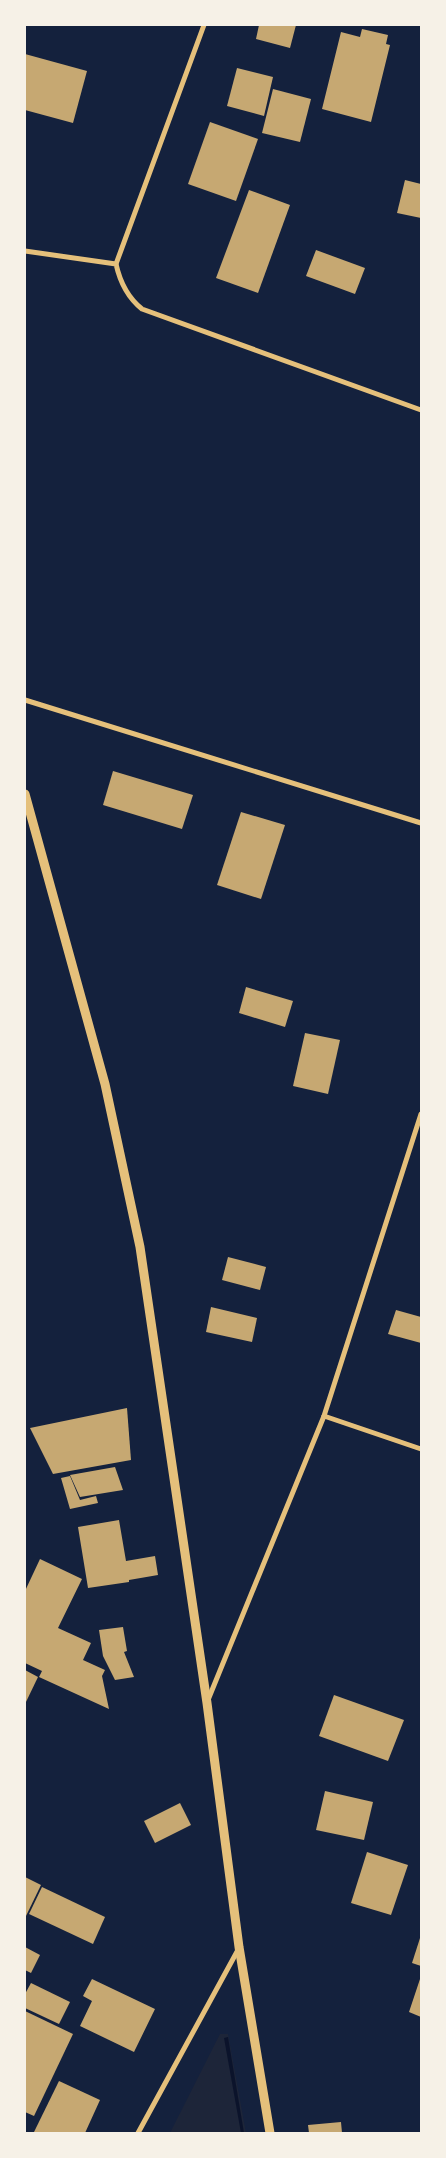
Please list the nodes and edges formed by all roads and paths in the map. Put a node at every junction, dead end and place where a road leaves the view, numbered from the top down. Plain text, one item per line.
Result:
1 (204, 25) edge
2 (25, 251) edge
3 (116, 264) junction
4 (421, 410) edge
5 (25, 700) edge
6 (25, 794) edge
7 (421, 823) edge
8 (421, 1114) edge
9 (324, 1416) junction
10 (421, 1450) edge
11 (207, 1703) junction
12 (239, 1947) junction
13 (138, 2133) edge
14 (270, 2133) edge

1 - 3 street
2 - 3 street
3 - 4 street
5 - 7 street
6 - 11 street
8 - 9 street
9 - 10 street
9 - 11 street
11 - 12 street
12 - 13 street
12 - 14 street

